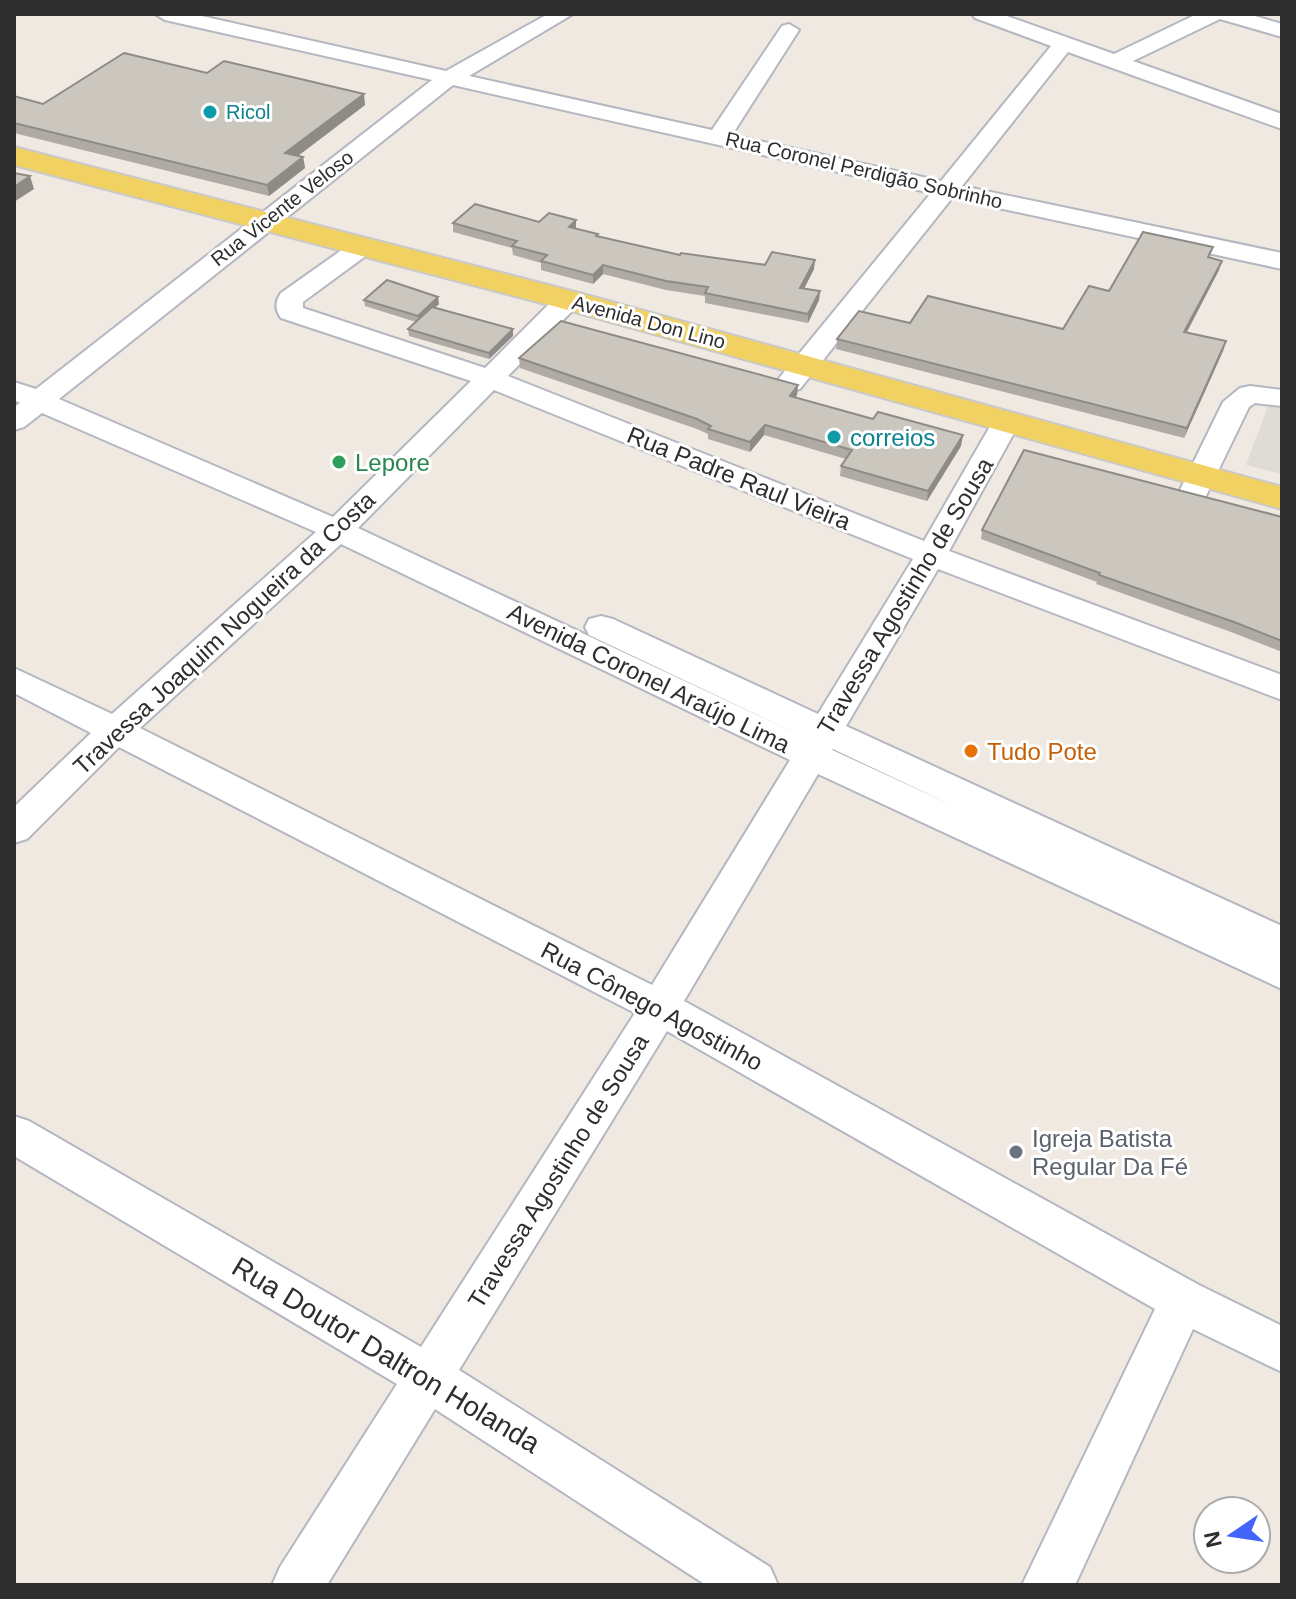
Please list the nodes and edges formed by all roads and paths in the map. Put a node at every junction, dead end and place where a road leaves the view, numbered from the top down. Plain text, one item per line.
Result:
1 (165, 14) edge
2 (563, 14) edge
3 (982, 14) edge
4 (1213, 14) edge
5 (1226, 14) edge
6 (789, 30) dead end
7 (1282, 31) edge
8 (1063, 45) junction
9 (1115, 62) junction
10 (447, 79) junction
11 (1282, 122) edge
12 (719, 137) junction
13 (14, 156) edge
14 (14, 178) edge
15 (92, 187) junction
16 (948, 190) junction
17 (254, 230) junction
18 (352, 254) junction
19 (1282, 261) edge
20 (560, 309) junction
21 (14, 363) edge
22 (797, 374) junction
23 (491, 379) junction
24 (1282, 398) edge
25 (32, 399) edge
26 (1001, 431) junction
27 (1197, 484) junction
28 (1282, 498) edge
29 (1282, 515) edge
30 (346, 522) junction
31 (931, 555) junction
32 (14, 679) edge
33 (1282, 688) edge
34 (115, 731) junction
35 (817, 744) junction
36 (14, 829) edge
37 (1220, 930) junction
38 (1282, 943) edge
39 (1282, 973) edge
40 (660, 1007) junction
41 (14, 1134) edge
42 (1183, 1300) junction
43 (1282, 1350) edge
44 (430, 1378) junction
45 (298, 1585) edge
46 (752, 1585) edge
47 (1048, 1585) edge

1 - 10 street, Rua Coronel Perdigão Sobrinho
2 - 10 street, Rua Vicente Veloso
3 - 8 street
4 - 9 street
5 - 7 street
6 - 12 street
8 - 9 street
8 - 16 street
9 - 11 street
10 - 12 street, Rua Coronel Perdigão Sobrinho
10 - 17 street, Rua Vicente Veloso
12 - 16 street, Rua Coronel Perdigão Sobrinho
13 - 15 main road, Avenida Don Lino
14 - 15 main road, Avenida Don Lino
15 - 17 main road, Avenida Don Lino
16 - 19 street, Rua Coronel Perdigão Sobrinho
16 - 22 street
17 - 18 main road, Avenida Don Lino
17 - 25 street, Rua Vicente Veloso
18 - 20 main road, Avenida Don Lino
18 - 23 street, Rua Padre Raul Vieira
20 - 22 main road, Avenida Don Lino
20 - 23 street, Travessa Joaquim Nogueira da Costa
21 - 25 street, Avenida Coronel Araújo Lima
22 - 26 main road, Avenida Don Lino
23 - 30 street, Travessa Joaquim Nogueira da Costa
23 - 31 street, Rua Padre Raul Vieira
24 - 27 street
25 - 30 street, Avenida Coronel Araújo Lima
26 - 27 main road, Avenida Don Lino
26 - 31 street, Travessa Agostinho de Sousa
27 - 28 main road, Avenida Don Lino
27 - 29 main road, Avenida Don Lino
30 - 34 street, Travessa Joaquim Nogueira da Costa
30 - 35 street, Avenida Coronel Araújo Lima
31 - 33 street, Rua Padre Raul Vieira
31 - 35 street, Travessa Agostinho de Sousa
32 - 34 street, Rua Cônego Agostinho
34 - 36 street, Travessa Joaquim Nogueira da Costa
34 - 40 street, Rua Cônego Agostinho
35 - 37 street, Avenida Coronel Araújo Lima
35 - 40 street, Travessa Agostinho de Sousa
37 - 38 street, Avenida Coronel Araújo Lima
37 - 39 street, Avenida Coronel Araújo Lima
40 - 42 street, Rua Cônego Agostinho
40 - 44 street, Travessa Agostinho de Sousa
41 - 44 street, Rua Doutor Daltron Holanda
42 - 43 street, Rua Cônego Agostinho
42 - 47 street
44 - 45 street, Travessa Agostinho de Sousa
44 - 46 street, Rua Doutor Daltron Holanda

